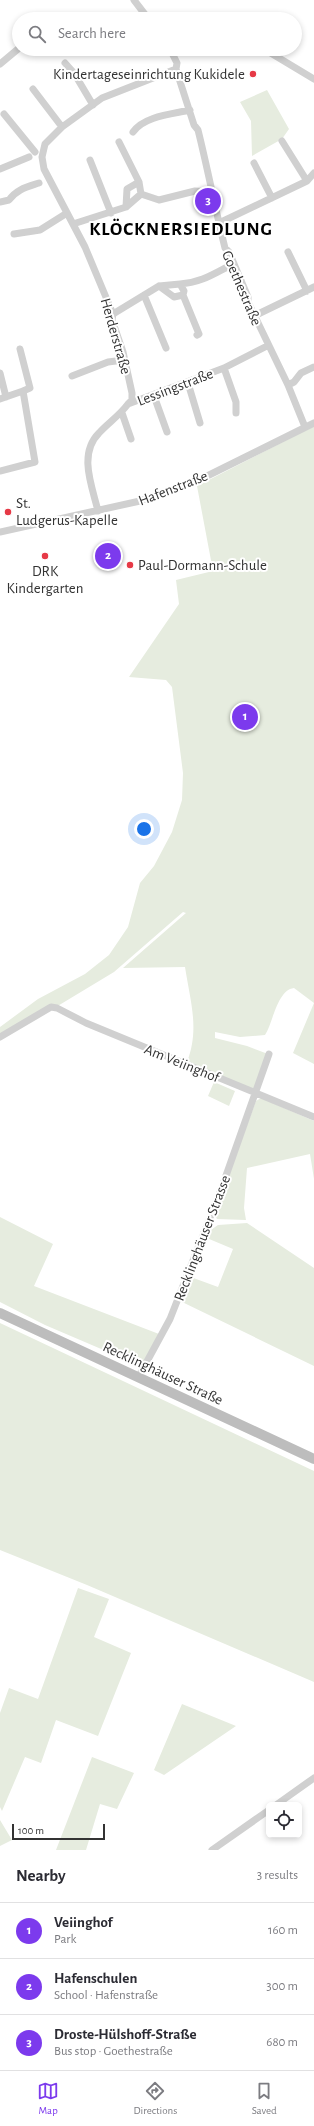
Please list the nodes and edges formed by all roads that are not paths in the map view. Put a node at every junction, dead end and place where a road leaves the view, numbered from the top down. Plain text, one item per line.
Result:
1 (134, 0) edge
2 (143, 12) edge
3 (12, 54) edge
4 (174, 56) edge
5 (276, 56) edge
6 (65, 63) dead end
7 (0, 64) edge
8 (176, 69) junction
9 (314, 79) edge
10 (33, 89) dead end
11 (93, 105) junction
12 (190, 110) junction
13 (4, 114) dead end
14 (62, 128) junction
15 (134, 132) dead end
16 (282, 141) dead end
17 (119, 142) dead end
18 (35, 152) dead end
19 (29, 157) dead end
20 (90, 160) dead end
21 (254, 163) dead end
22 (0, 169) edge
23 (314, 173) edge
24 (307, 181) junction
25 (139, 182) junction
26 (39, 183) dead end
27 (211, 192) junction
28 (142, 194) junction
29 (272, 198) junction
30 (0, 202) edge
31 (126, 207) junction
32 (67, 213) junction
33 (112, 213) junction
34 (218, 223) junction
35 (73, 224) junction
36 (14, 234) dead end
37 (288, 252) dead end
38 (233, 264) junction
39 (180, 284) junction
40 (159, 286) junction
41 (314, 287) edge
42 (307, 291) junction
43 (144, 295) junction
44 (183, 295) junction
45 (113, 314) junction
46 (254, 316) junction
47 (197, 335) dead end
48 (267, 346) junction
49 (166, 348) dead end
50 (20, 349) dead end
51 (124, 360) junction
52 (314, 367) edge
53 (224, 368) junction
54 (0, 372) edge
55 (72, 376) dead end
56 (188, 382) junction
57 (288, 386) junction
58 (23, 391) junction
59 (154, 396) junction
60 (3, 398) edge
61 (128, 404) junction
62 (122, 413) junction
63 (236, 413) dead end
64 (200, 423) dead end
65 (314, 423) edge
66 (305, 427) junction
67 (167, 432) dead end
68 (131, 438) dead end
69 (0, 471) edge
70 (98, 511) junction
71 (0, 532) edge
72 (0, 1036) edge
73 (269, 1054) dead end
74 (257, 1093) junction
75 (314, 1117) edge
76 (0, 1313) edge
77 (138, 1378) junction
78 (314, 1460) edge
79 (314, 1778) edge
80 (280, 1802) edge
81 (266, 1812) edge
82 (212, 1850) edge

1 - 2 street
3 - 7 street
4 - 8 street, Goethestraße
5 - 9 street
6 - 11 street
8 - 11 street, Herderstraße
8 - 12 street, Goethestraße
10 - 14 street
11 - 14 street, Herderstraße
12 - 15 street
12 - 27 street, Goethestraße
13 - 18 street
14 - 32 street, Herderstraße
16 - 24 street
17 - 25 street
19 - 22 street
20 - 33 street
21 - 29 street
23 - 24 street
24 - 29 street
25 - 28 street
25 - 31 street
26 - 30 street
27 - 28 street
27 - 34 street, Goethestraße
28 - 31 street
29 - 34 street
31 - 33 street
32 - 35 street, Herderstraße
32 - 36 street
33 - 35 street
34 - 38 street, Goethestraße
35 - 45 street, Herderstraße
37 - 42 street
38 - 39 street
38 - 46 street, Goethestraße
39 - 40 street
39 - 44 street
40 - 43 street
40 - 44 street
41 - 42 street
42 - 46 street
43 - 45 street
43 - 49 street
44 - 47 street
45 - 51 street, Herderstraße
46 - 48 street, Goethestraße
48 - 53 street, Lessingstraße
48 - 57 street, Goethestraße
50 - 58 street
51 - 55 street
51 - 61 street, Herderstraße
52 - 57 street
53 - 56 street, Lessingstraße
53 - 63 street
54 - 60 street
56 - 59 street, Lessingstraße
56 - 64 street
57 - 66 street, Goethestraße
58 - 60 street
58 - 69 street
59 - 61 street, Lessingstraße
59 - 67 street
61 - 62 street, Lessingstraße
62 - 68 street
62 - 70 street, Lessingstraße
65 - 66 street, Hafenstraße
66 - 70 street, Hafenstraße
70 - 71 street, Hafenstraße
72 - 74 street, Am Veiinghof
73 - 74 street, Recklinghäuser Strasse
74 - 75 street, Am Veiinghof
74 - 77 street, Recklinghäuser Strasse
76 - 77 main road, Recklinghäuser Straße
77 - 78 main road, Recklinghäuser Straße
79 - 80 street
81 - 82 street

